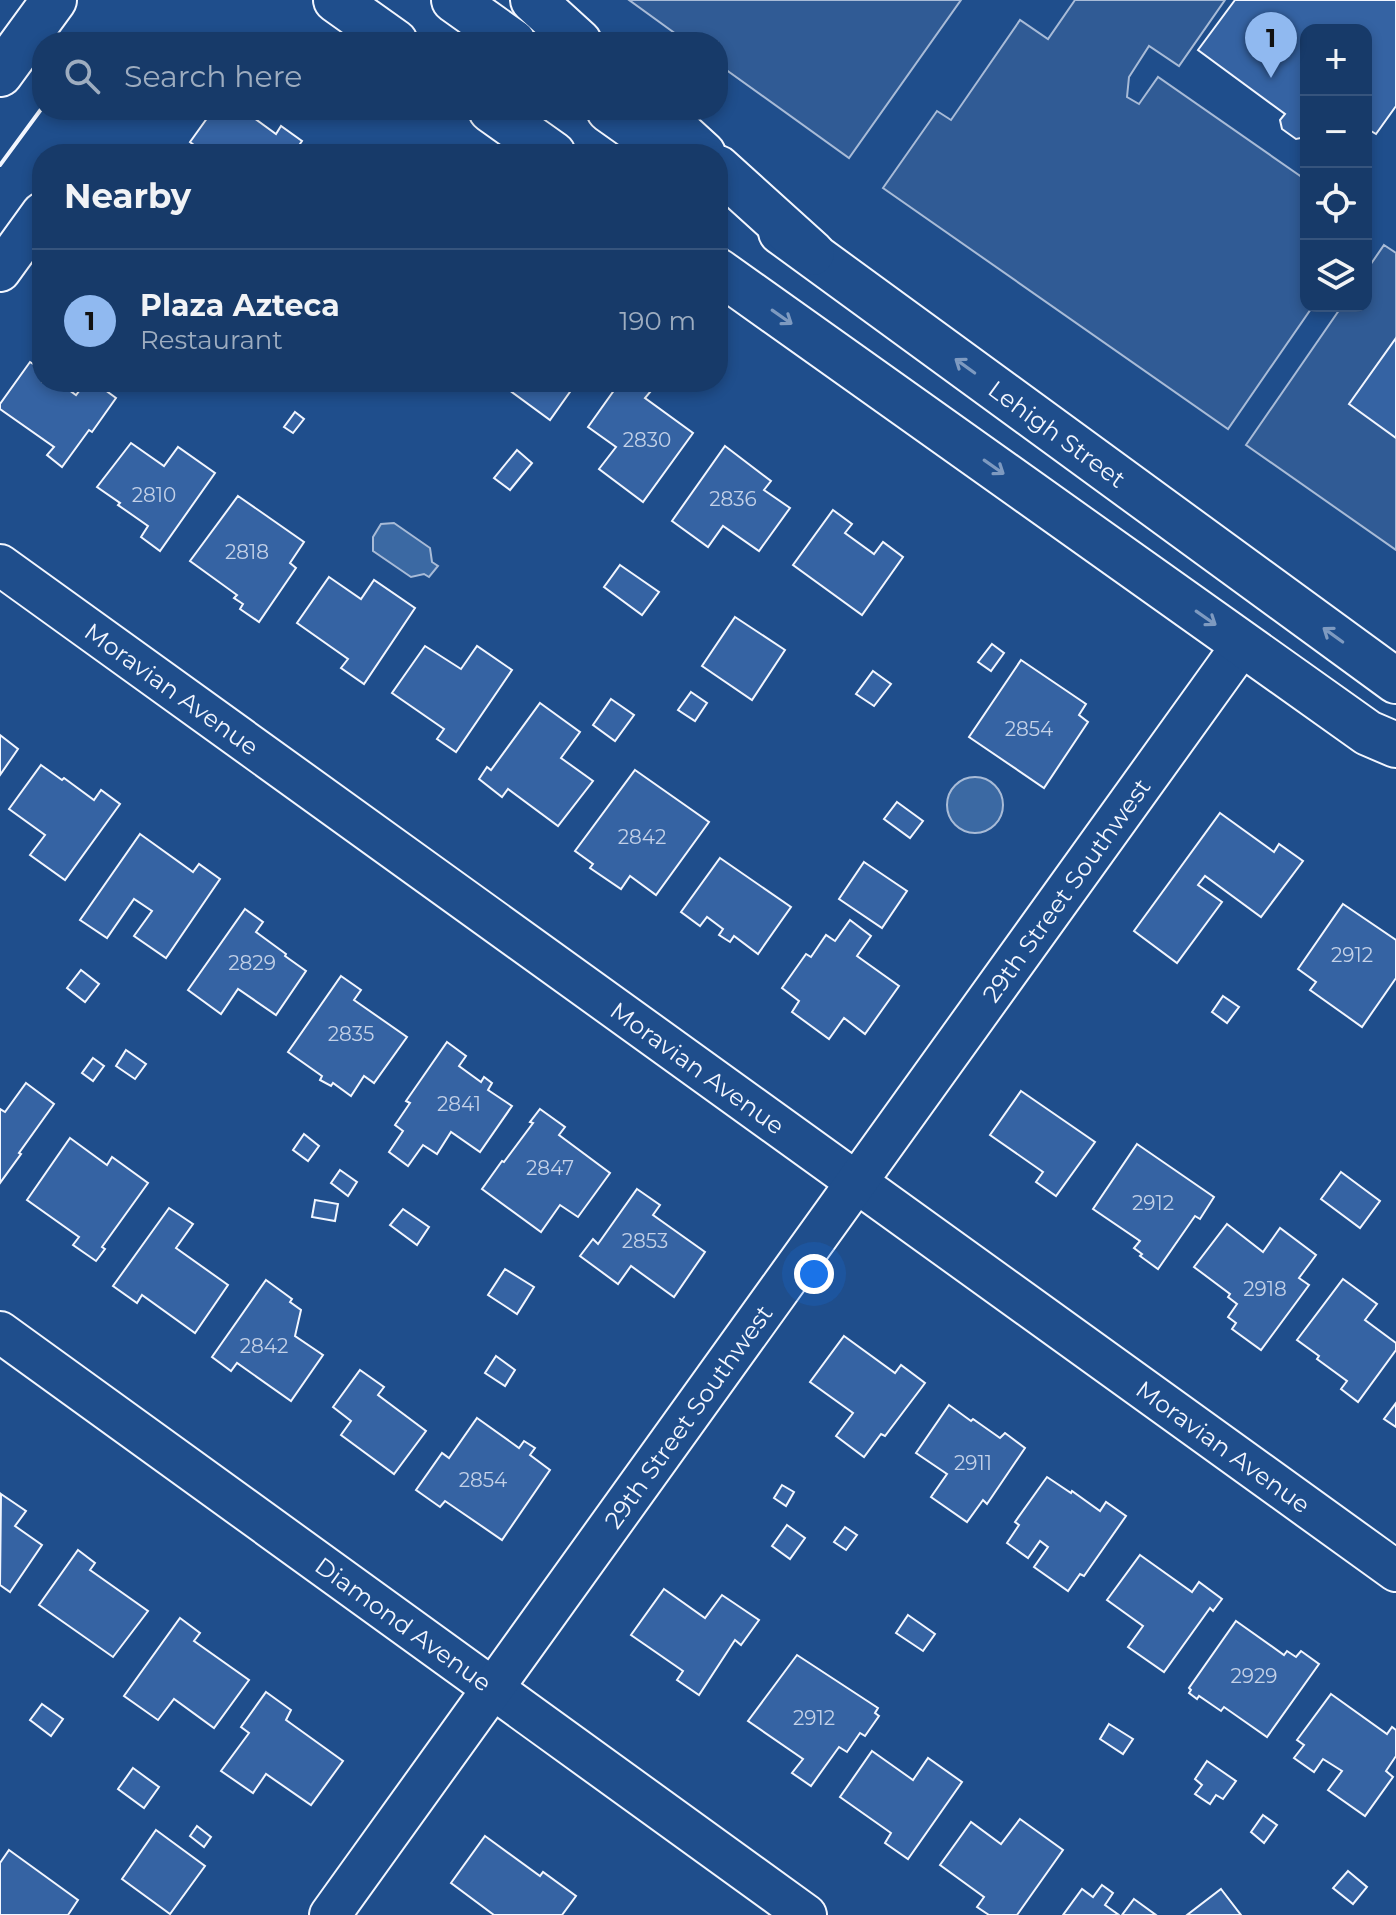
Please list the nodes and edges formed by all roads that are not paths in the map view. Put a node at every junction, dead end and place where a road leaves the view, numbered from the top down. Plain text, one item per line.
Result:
1 (54, 0) edge
2 (336, 0) edge
3 (454, 0) edge
4 (533, 0) edge
5 (381, 32) edge
6 (499, 32) edge
7 (568, 32) edge
8 (0, 74) edge
9 (505, 120) edge
10 (623, 120) edge
11 (666, 120) edge
12 (539, 144) edge
13 (657, 144) edge
14 (692, 144) edge
15 (728, 177) edge
16 (728, 194) edge
17 (32, 227) edge
18 (812, 253) junction
19 (0, 271) edge
20 (728, 278) edge
21 (0, 565) edge
22 (1243, 644) junction
23 (1396, 681) edge
24 (1396, 745) edge
25 (856, 1182) junction
26 (0, 1332) edge
27 (1396, 1571) edge
28 (493, 1688) junction
29 (330, 1915) edge
30 (806, 1915) edge

1 - 8 highway
2 - 5 highway
3 - 6 highway
4 - 7 highway
9 - 12 highway
10 - 13 highway
11 - 14 highway
15 - 18 highway
16 - 18 highway, Lehigh Street
17 - 19 street
23 -> 18 highway, Lehigh Street
20 -> 22 highway
21 - 25 street, Moravian Avenue
22 - 24 highway
22 - 25 street, 29th Street Southwest
25 - 27 street, Moravian Avenue
25 - 28 street, 29th Street Southwest
26 - 28 street, Diamond Avenue
28 - 29 street, 29th Street Southwest
28 - 30 street, Diamond Avenue

